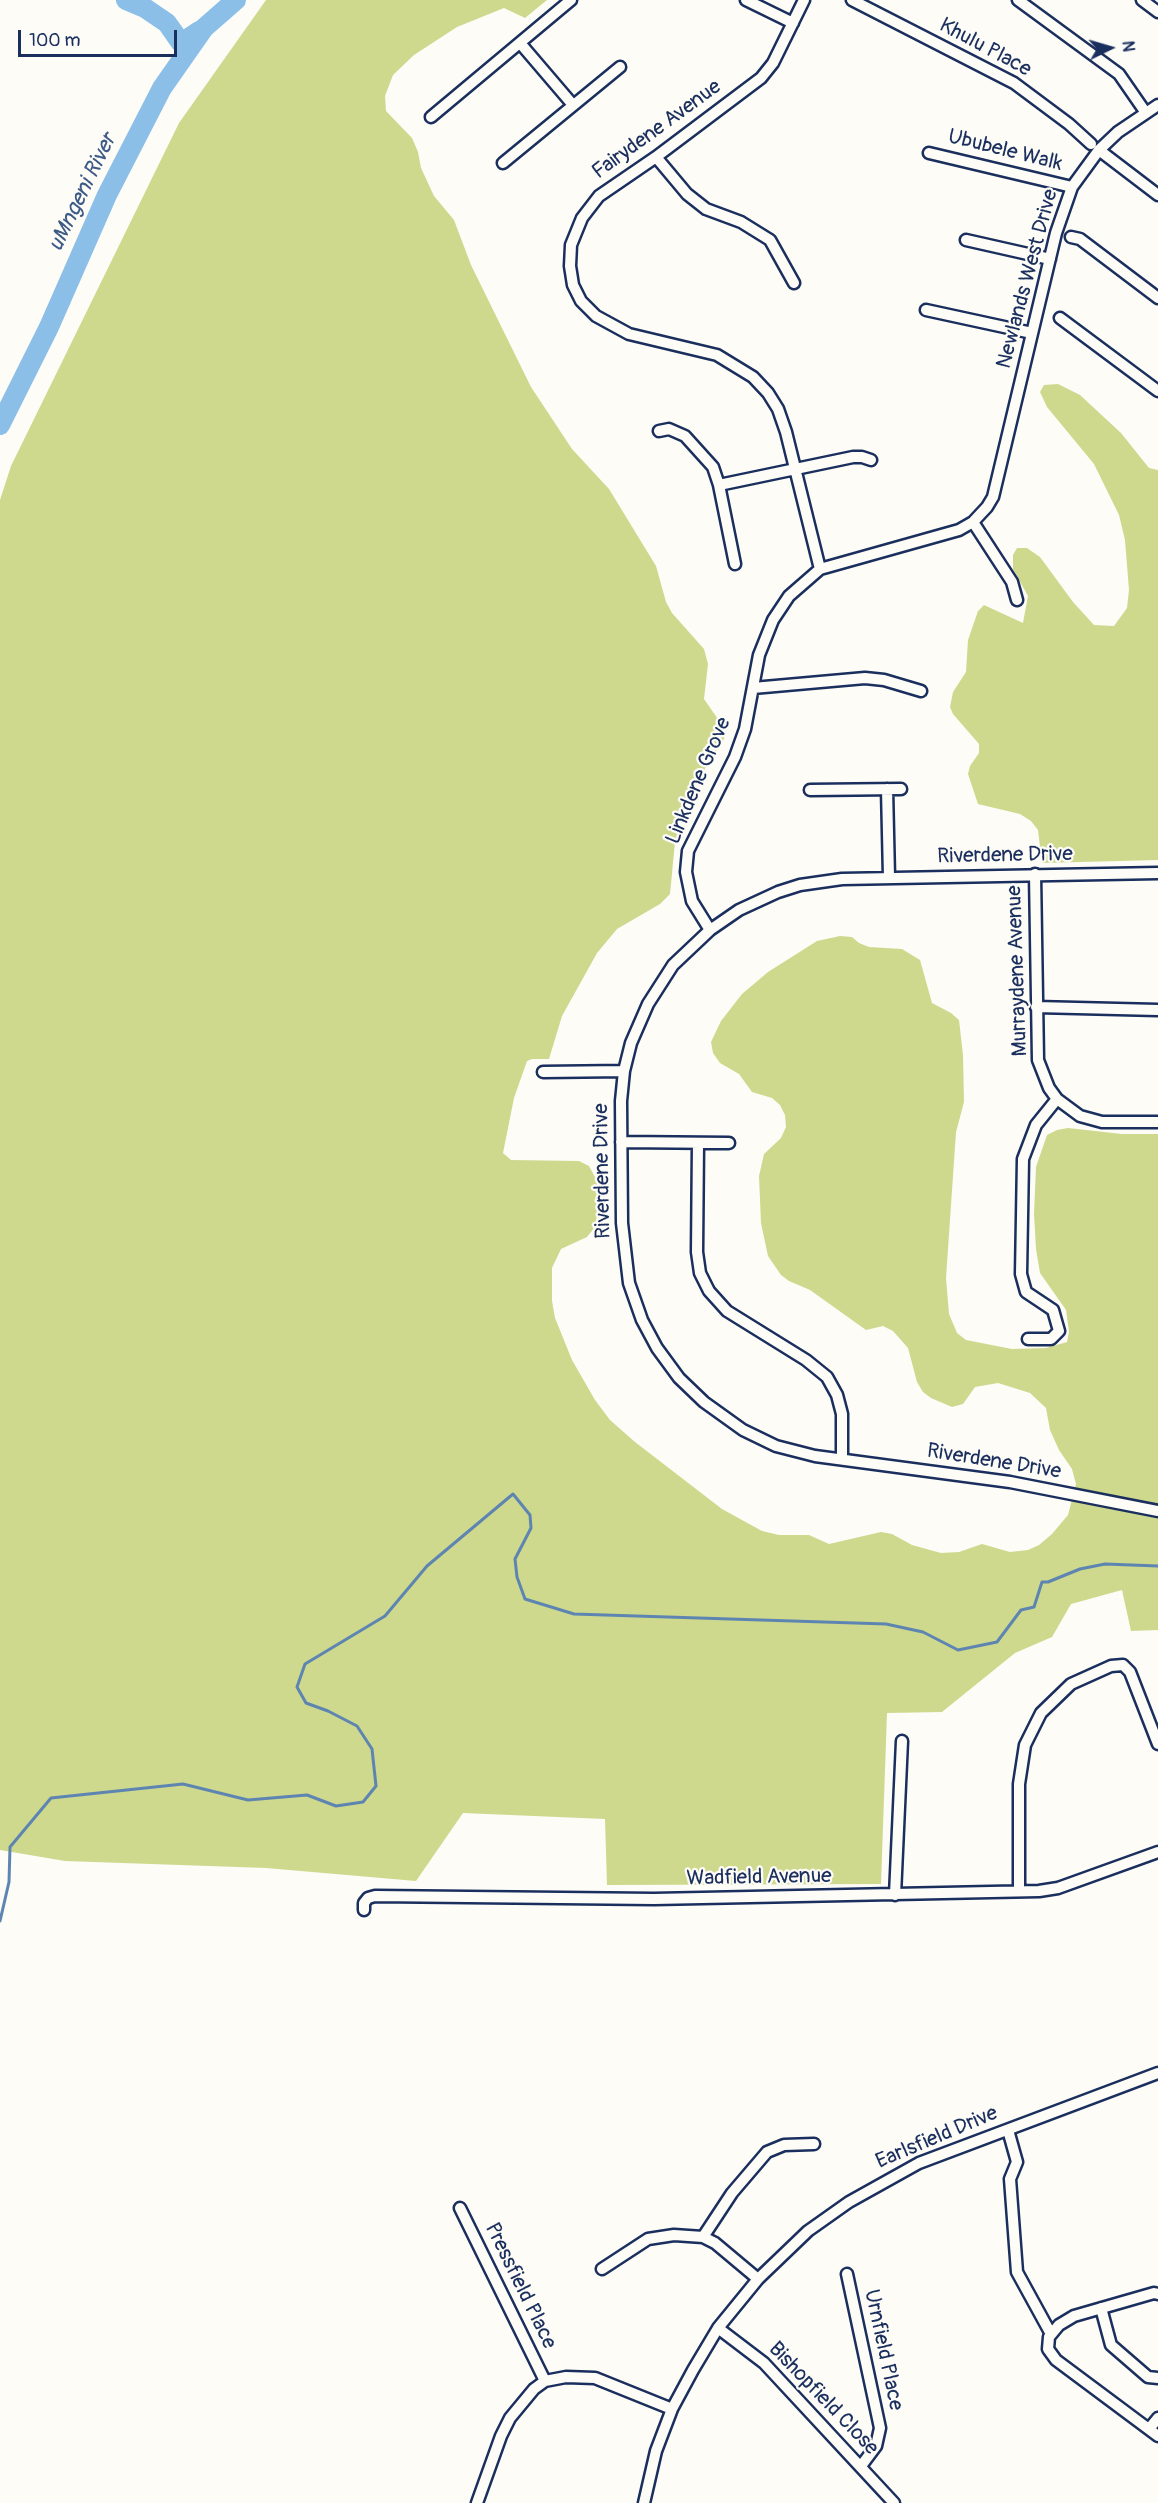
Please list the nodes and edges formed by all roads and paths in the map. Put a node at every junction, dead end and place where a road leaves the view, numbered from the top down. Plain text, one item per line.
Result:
1 (571, 0) edge
2 (746, 0) edge
3 (804, 0) edge
4 (852, 0) edge
5 (1018, 0) edge
6 (1142, 0) edge
7 (1158, 12) edge
8 (793, 22) junction
9 (520, 43) junction
10 (620, 67) dead end
11 (573, 105) junction
12 (1158, 105) edge
13 (1146, 113) junction
14 (430, 117) dead end
15 (1095, 147) junction
16 (929, 153) dead end
17 (656, 158) junction
18 (502, 164) dead end
19 (1072, 187) junction
20 (1158, 195) edge
21 (1071, 237) dead end
22 (966, 240) dead end
23 (1050, 259) junction
24 (794, 283) dead end
25 (1158, 298) edge
26 (926, 310) dead end
27 (1060, 318) dead end
28 (1032, 333) junction
29 (1158, 391) edge
30 (659, 431) dead end
31 (871, 460) dead end
32 (796, 470) junction
33 (719, 485) junction
34 (993, 497) joint
35 (974, 522) junction
36 (735, 564) dead end
37 (820, 569) junction
38 (1017, 600) dead end
39 (753, 688) junction
40 (921, 691) dead end
41 (887, 789) junction
42 (901, 789) dead end
43 (810, 790) dead end
44 (1158, 873) edge
45 (1035, 874) junction
46 (889, 877) junction
47 (710, 930) junction
48 (1036, 1007) junction
49 (1158, 1010) edge
50 (624, 1071) junction
51 (543, 1072) dead end
52 (1057, 1099) junction
53 (1158, 1122) edge
54 (621, 1142) junction
55 (729, 1143) dead end
56 (698, 1144) junction
57 (1028, 1339) dead end
58 (842, 1459) junction
59 (1158, 1511) edge
60 (902, 1741) dead end
61 (1158, 1744) edge
62 (1158, 1851) edge
63 (1019, 1890) junction
64 (895, 1895) junction
65 (364, 1910) dead end
66 (1158, 2073) edge
67 (1008, 2130) junction
68 (814, 2144) dead end
69 (460, 2208) dead end
70 (703, 2237) junction
71 (602, 2269) dead end
72 (847, 2274) dead end
73 (758, 2279) junction
74 (1156, 2294) edge
75 (1101, 2308) junction
76 (718, 2328) junction
77 (1051, 2334) junction
78 (1158, 2378) edge
79 (545, 2381) junction
80 (672, 2409) junction
81 (1158, 2418) edge
82 (1153, 2433) edge
83 (861, 2466) junction
84 (477, 2503) edge
85 (644, 2503) edge
86 (894, 2503) edge

1 - 9 street
2 - 8 street
3 - 8 street, Fairydene Avenue
4 - 15 street, Khulu Place
5 - 13 street
6 - 7 street
8 - 17 street, Fairydene Avenue
9 - 11 street
9 - 14 street
10 - 11 street
11 - 18 street
12 - 13 street, Newlands West Drive
13 - 15 street, Newlands West Drive
15 - 19 street, Newlands West Drive
15 - 20 street, Khulu Place
16 - 19 street, Ububele Walk
17 - 24 street
17 - 32 street, Fairydene Avenue
19 - 23 street, Newlands West Drive
21 - 25 street
22 - 23 street
23 - 28 street, Newlands West Drive
26 - 28 street
27 - 29 street
28 - 34 street, Newlands West Drive
30 - 33 street
31 - 32 street
32 - 33 street
32 - 37 street, Fairydene Avenue
33 - 36 street
34 - 35 street, Linkdene Grove
35 - 37 street, Linkdene Grove
35 - 38 street
37 - 39 street, Linkdene Grove
39 - 40 street
39 - 47 street, Linkdene Grove
41 - 42 street
41 - 43 street
41 - 46 street
44 - 45 street, Riverdene Drive
45 - 46 street, Riverdene Drive
45 - 48 street, Murraydene Avenue
46 - 47 street, Riverdene Drive
47 - 50 street, Riverdene Drive
48 - 49 street
48 - 52 street, Murraydene Avenue
50 - 51 street
50 - 54 street, Riverdene Drive
52 - 53 street, Murraydene Avenue
52 - 57 street
54 - 56 street
54 - 58 street, Riverdene Drive
55 - 56 street
56 - 58 street
58 - 59 street, Riverdene Drive
60 - 64 street
61 - 63 street
62 - 63 street, Wadfield Avenue
63 - 64 street, Wadfield Avenue
64 - 65 street, Wadfield Avenue
66 - 67 street, Earlsfield Drive
67 - 73 street, Earlsfield Drive
67 - 77 street
68 - 70 street
69 - 79 street, Pressfield Place
70 - 71 street
70 - 73 street
72 - 83 street, Urnfield Place
73 - 76 street, Earlsfield Drive
74 - 75 street
75 - 77 street
75 - 78 street
76 - 80 street, Earlsfield Drive
76 - 83 street, Bishopfield Close
77 - 82 street
79 - 80 street
79 - 84 street
80 - 85 street, Earlsfield Drive
81 - 82 street
83 - 86 street, Bishopfield Close

